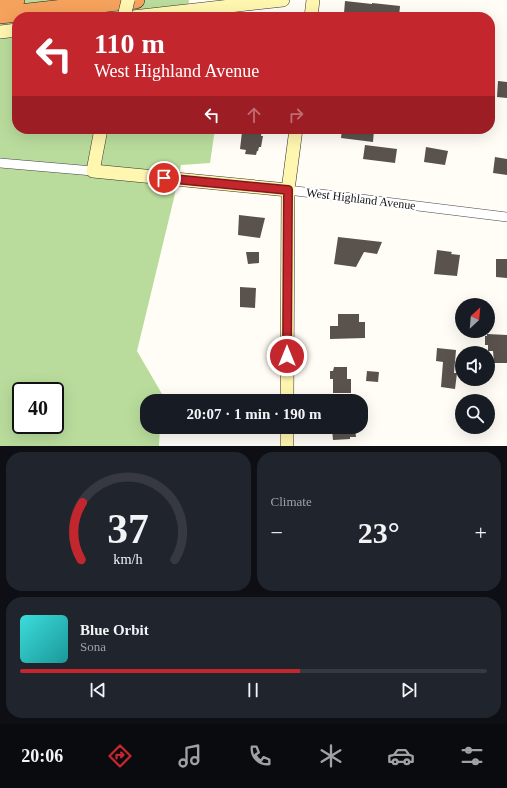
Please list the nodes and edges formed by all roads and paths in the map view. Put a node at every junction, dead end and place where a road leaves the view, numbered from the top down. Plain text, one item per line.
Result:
1 (16, 0) edge
2 (128, 0) edge
3 (136, 0) edge
4 (283, 0) edge
5 (313, 0) edge
6 (0, 2) edge
7 (27, 12) edge
8 (125, 12) edge
9 (177, 12) edge
10 (312, 12) edge
11 (12, 14) edge
12 (0, 15) edge
13 (0, 24) edge
14 (12, 24) edge
15 (12, 31) edge
16 (0, 32) edge
17 (100, 134) edge
18 (295, 134) edge
19 (0, 163) edge
20 (93, 171) junction
21 (288, 190) junction
22 (507, 217) edge
23 (287, 394) edge
24 (287, 434) edge
25 (287, 446) edge

1 - 6 highway
2 - 8 street, bridge
3 - 7 highway
4 - 9 street
5 - 10 street
11 - 12 highway
13 - 14 highway
15 - 16 street
17 - 20 street
18 - 21 street
19 - 20 street, West Highland Avenue
20 - 21 street, West Highland Avenue
21 - 22 street, West Highland Avenue
21 - 23 street
24 - 25 street

